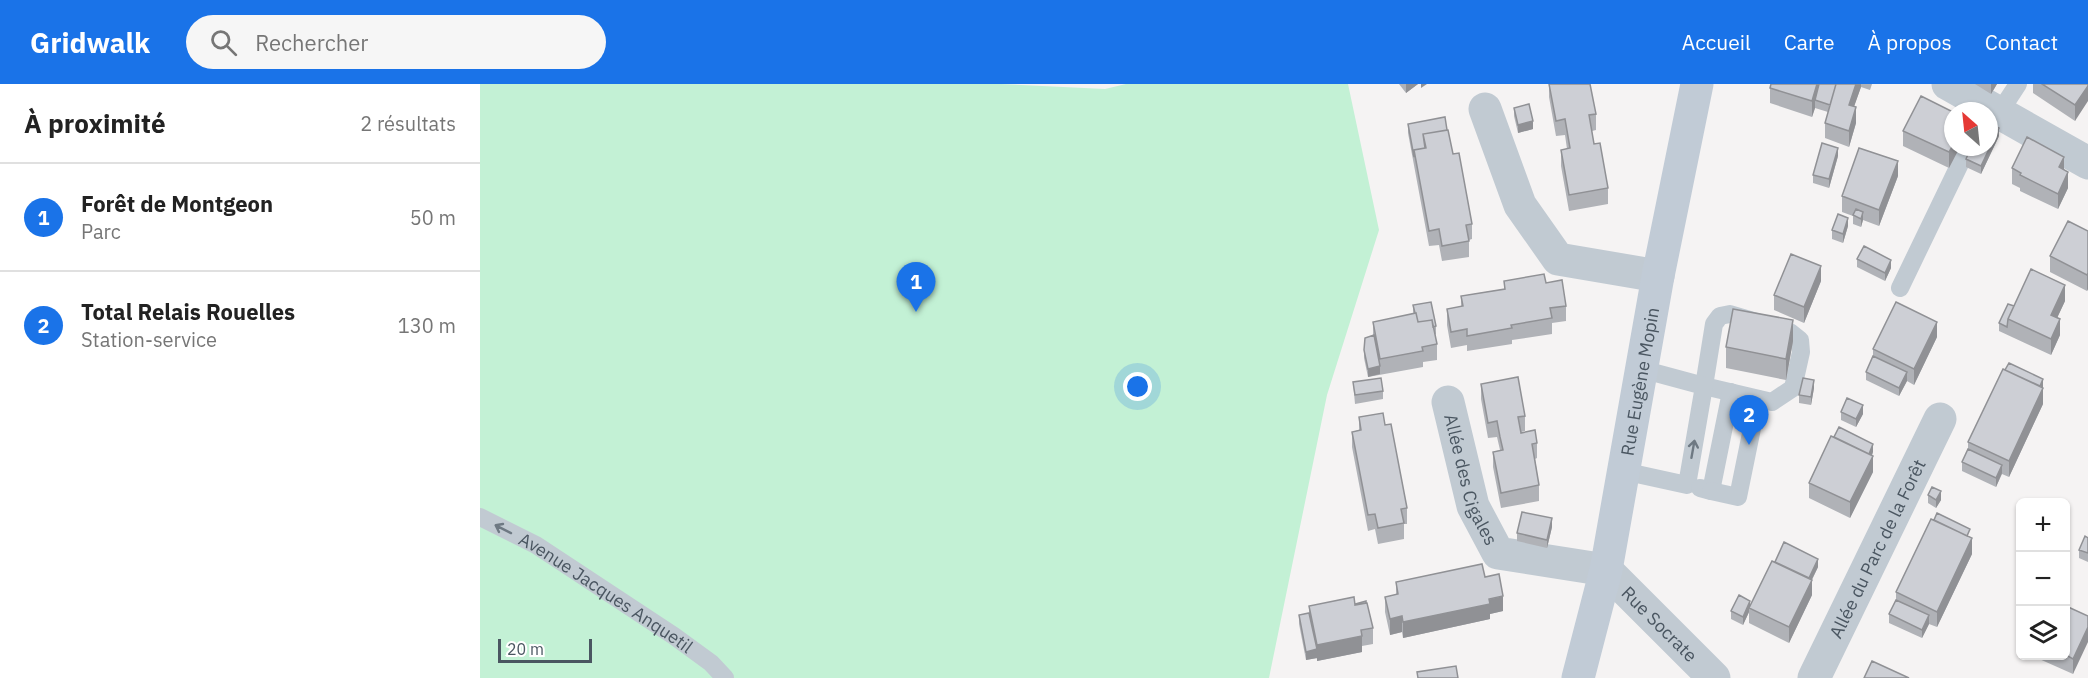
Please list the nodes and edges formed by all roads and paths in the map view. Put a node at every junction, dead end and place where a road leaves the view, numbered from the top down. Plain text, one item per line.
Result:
1 (1697, 84) edge
2 (1948, 84) edge
3 (2018, 84) edge
4 (1978, 102) edge
5 (1998, 103) edge
6 (1485, 109) dead end
7 (1998, 114) edge
8 (1964, 156) edge
9 (2088, 163) edge
10 (1658, 276) junction
11 (1900, 288) dead end
12 (1641, 369) junction
13 (1704, 386) junction
14 (1731, 392) junction
15 (1758, 399) junction
16 (1448, 402) dead end
17 (1940, 419) dead end
18 (1623, 471) junction
19 (1687, 485) junction
20 (1711, 491) junction
21 (480, 517) edge
22 (1606, 570) junction
23 (725, 678) edge
24 (1578, 678) edge
25 (1714, 678) edge
26 (1814, 678) edge

1 - 10 main road, Rue Eugène Mopin
2 - 4 street
3 - 5 lane
6 - 10 street
7 - 9 street
8 - 11 lane
10 - 12 main road, Rue Eugène Mopin
12 - 13 lane
12 - 18 main road, Rue Eugène Mopin
13 - 14 lane
13 - 15 lane
19 -> 13 lane
14 - 15 lane
14 - 20 lane
15 - 20 lane
16 - 22 street, Allée des Cigales
17 - 26 street, Allée du Parc de la Forêt
18 - 19 lane
18 - 22 main road, Rue Eugène Mopin
19 - 20 lane
23 -> 21 lane, Avenue Jacques Anquetil
22 - 24 main road, Rue Eugène Mopin
22 - 25 street, Rue Socrate

